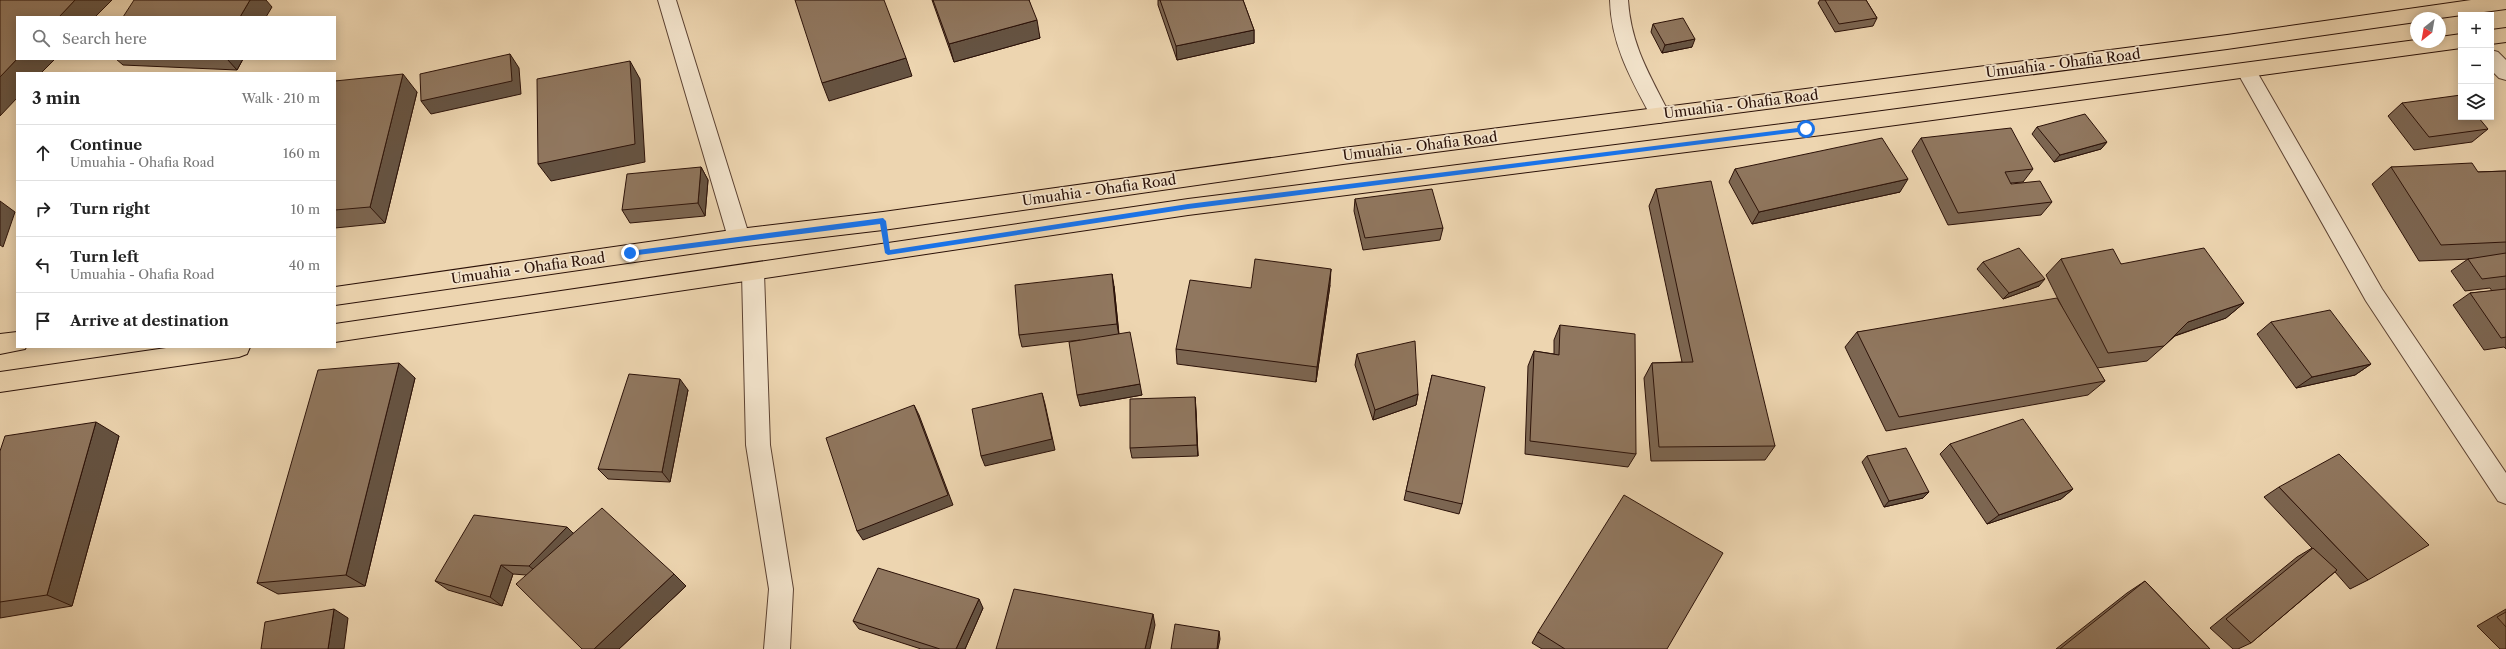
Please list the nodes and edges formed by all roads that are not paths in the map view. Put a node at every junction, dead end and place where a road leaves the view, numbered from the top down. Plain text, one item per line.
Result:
1 (667, 0) edge
2 (1619, 0) edge
3 (2506, 2) edge
4 (2506, 35) edge
5 (2494, 37) edge
6 (2458, 41) edge
7 (2494, 60) edge
8 (2246, 70) junction
9 (2506, 73) edge
10 (1804, 96) junction
11 (1660, 115) junction
12 (1822, 127) junction
13 (883, 221) junction
14 (739, 238) junction
15 (888, 253) junction
16 (753, 273) junction
17 (336, 296) edge
18 (336, 333) edge
19 (16, 342) edge
20 (0, 344) edge
21 (233, 348) edge
22 (0, 382) edge
23 (2506, 493) edge
24 (777, 649) edge

1 - 14 street
2 - 11 street
3 - 10 main road, Umuahia - Ohafia Road
4 - 5 main road
6 - 8 main road, Umuahia - Ohafia Road
7 - 9 street
8 - 12 main road, Umuahia - Ohafia Road
8 - 23 street
10 - 11 main road, Umuahia - Ohafia Road
10 - 12 main road
11 - 13 main road, Umuahia - Ohafia Road
12 - 15 main road, Umuahia - Ohafia Road
13 - 14 main road, Umuahia - Ohafia Road
13 - 15 main road
14 - 17 main road, Umuahia - Ohafia Road
15 - 16 main road, Umuahia - Ohafia Road
16 - 18 main road, Umuahia - Ohafia Road
16 - 24 street
19 - 20 main road
21 - 22 main road

